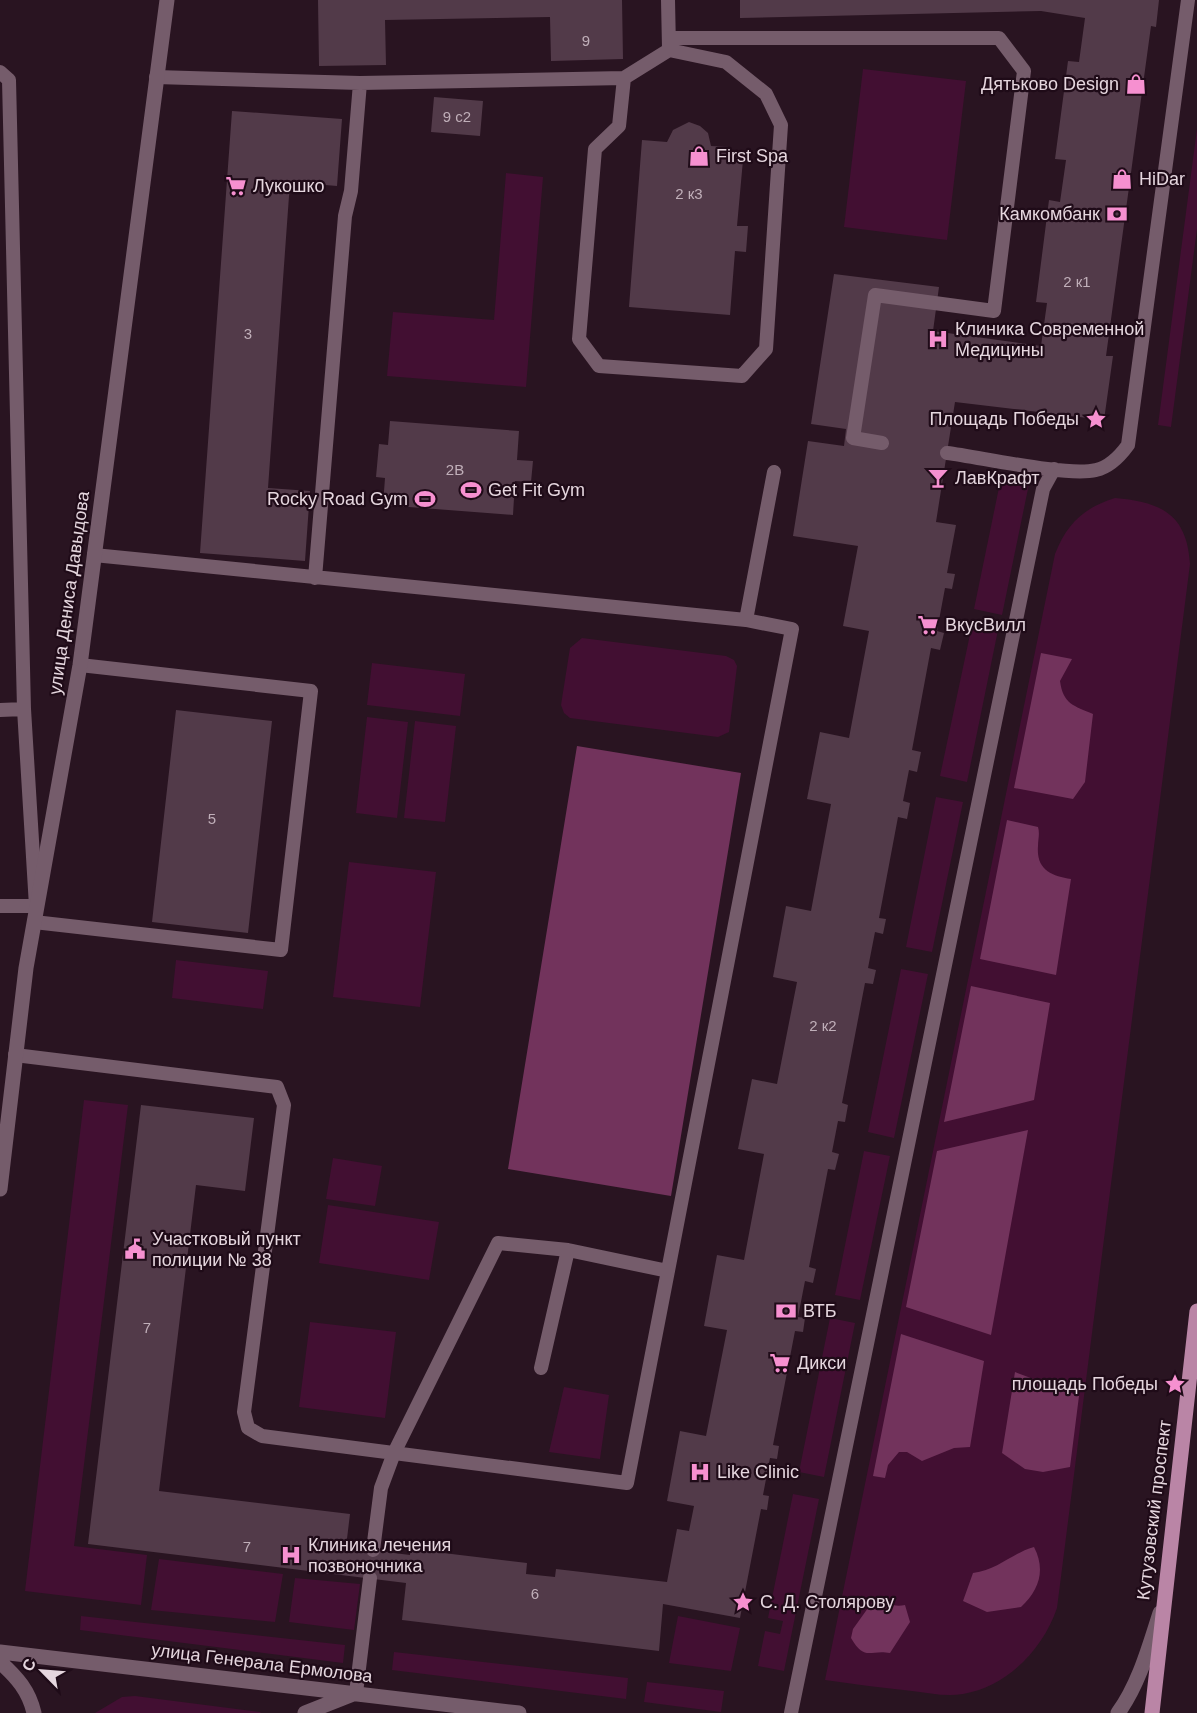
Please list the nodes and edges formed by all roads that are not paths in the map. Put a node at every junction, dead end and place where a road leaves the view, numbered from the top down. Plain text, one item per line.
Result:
1 (167, 0) edge
2 (668, 0) edge
3 (1188, 0) edge
4 (669, 44) junction
5 (0, 72) edge
6 (156, 78) junction
7 (624, 78) junction
8 (360, 82) junction
9 (882, 442) dead end
10 (947, 453) dead end
11 (1054, 469) junction
12 (774, 472) dead end
13 (94, 555) junction
14 (315, 578) junction
15 (746, 620) junction
16 (80, 665) junction
17 (24, 709) junction
18 (0, 710) edge
19 (0, 906) edge
20 (36, 906) junction
21 (34, 922) junction
22 (15, 1055) junction
23 (0, 1189) edge
24 (568, 1250) junction
25 (668, 1271) junction
26 (1197, 1311) edge
27 (541, 1368) dead end
28 (394, 1453) junction
29 (373, 1550) dead end
30 (370, 1578) dead end
31 (1162, 1604) junction
32 (0, 1652) edge
33 (0, 1662) edge
34 (356, 1693) junction
35 (34, 1713) edge
36 (305, 1713) edge
37 (519, 1713) edge
38 (791, 1713) edge
39 (1118, 1713) edge
40 (1152, 1713) edge

1 - 6 street, улица Дениса Давыдова
2 - 4 lane
3 - 11 lane
4 - 7 lane
4 - 7 lane
4 - 9 lane
5 - 17 lane
6 - 8 lane
6 - 13 street, улица Дениса Давыдова
7 - 8 lane
8 - 14 lane
10 - 11 lane
11 - 38 lane
12 - 15 lane
13 - 14 lane
13 - 16 street, улица Дениса Давыдова
14 - 15 lane
15 - 25 lane
16 - 20 street, улица Дениса Давыдова
16 - 21 lane
17 - 18 lane
17 - 20 lane
19 - 20 lane
20 - 21 street, улица Дениса Давыдова
21 - 22 street, улица Дениса Давыдова
22 - 23 street, улица Дениса Давыдова
22 - 28 lane
24 - 25 lane
24 - 27 lane
24 - 28 lane
25 - 28 lane
26 - 31 main road, Кутузовский проспект
28 - 29 lane
30 - 34 lane
31 - 39 street
31 - 40 main road, Кутузовский проспект
32 - 34 street, улица Генерала Ермолова
33 - 35 street
34 - 36 street
34 - 37 street, улица Генерала Ермолова

